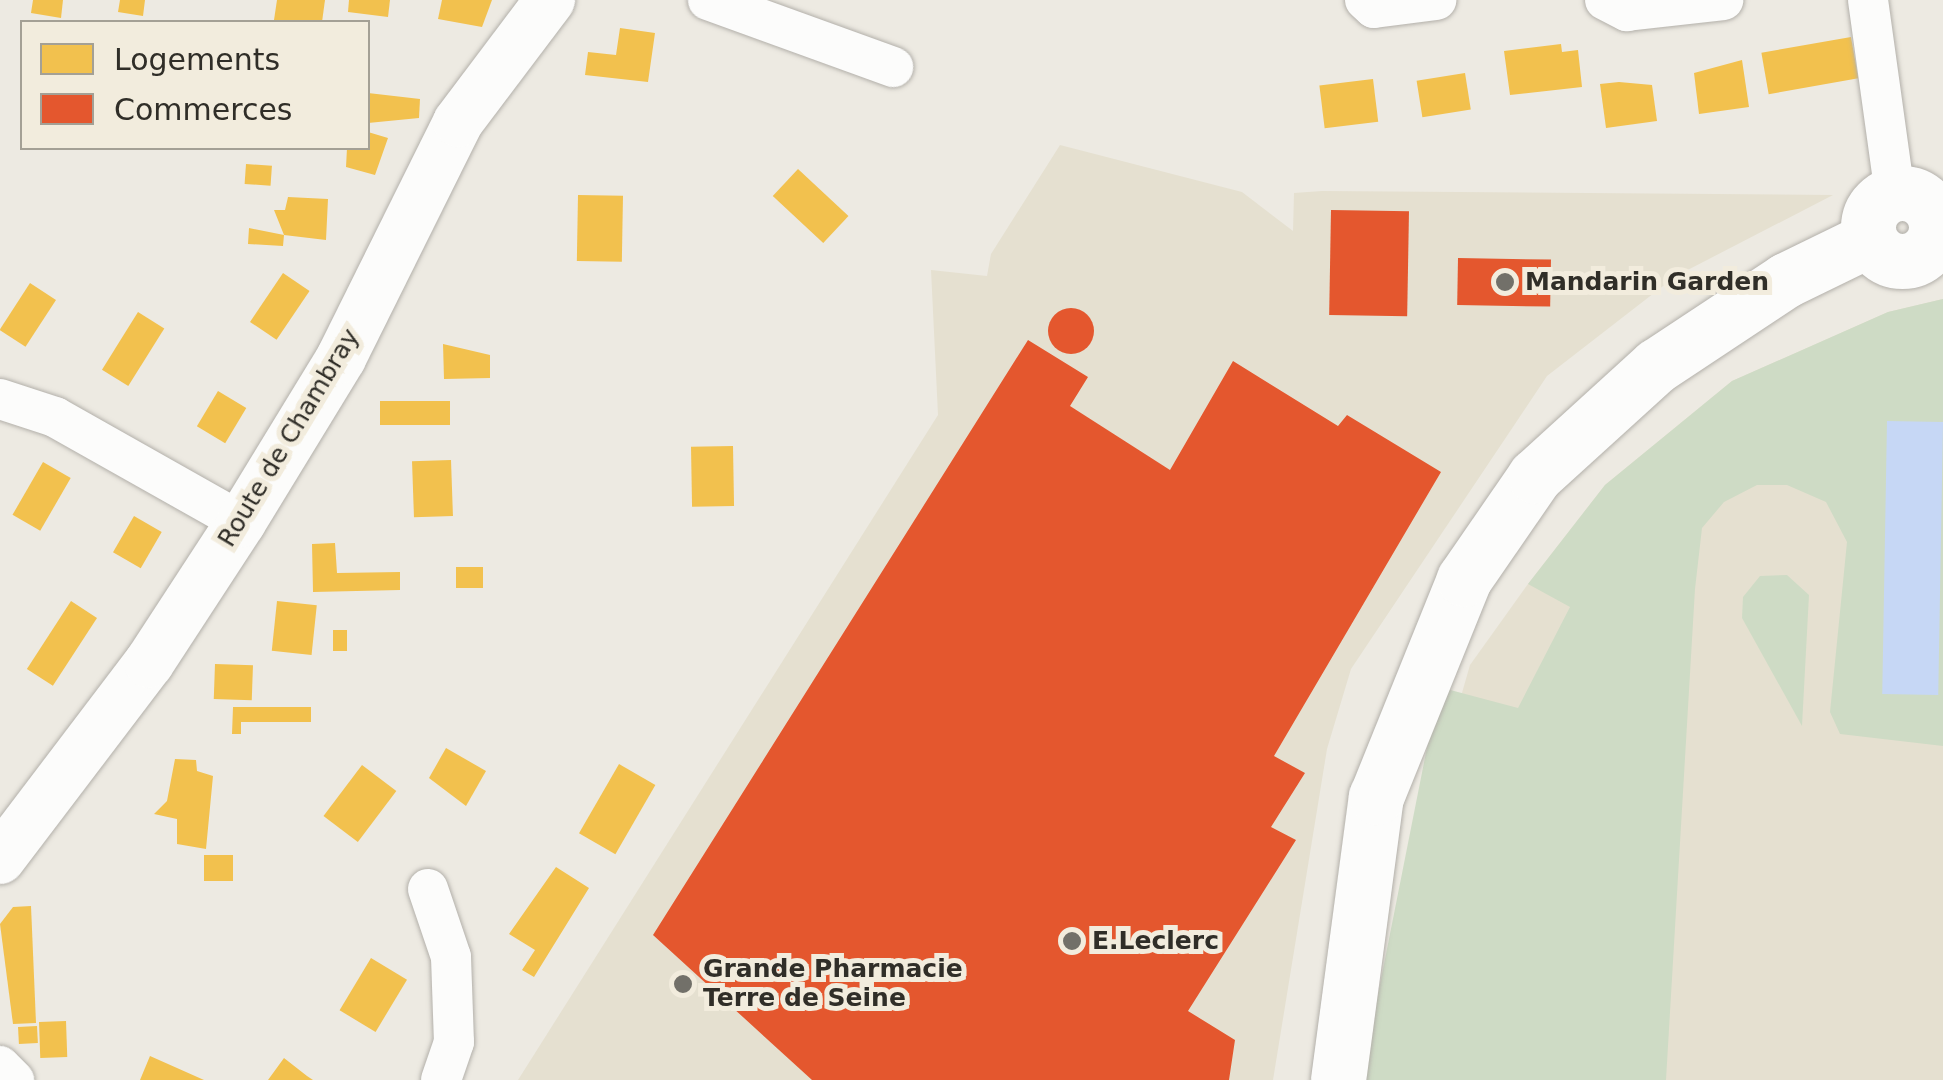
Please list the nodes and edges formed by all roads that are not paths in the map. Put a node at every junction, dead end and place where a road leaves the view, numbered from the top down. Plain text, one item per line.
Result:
1 (550, 0) edge
2 (708, 0) edge
3 (1365, 0) edge
4 (1436, 0) edge
5 (1605, 0) edge
6 (1723, 0) edge
7 (1868, 0) edge
8 (893, 66) dead end
9 (1911, 219) edge
10 (0, 399) edge
11 (241, 522) junction
12 (0, 859) edge
13 (428, 890) dead end
14 (0, 1066) edge
15 (14, 1080) edge
16 (442, 1080) edge
17 (1338, 1080) edge

1 - 11 street, Route de Chambray
2 - 8 street
3 - 4 street
5 - 6 street
7 - 9 street
9 - 17 main road
10 - 11 street
11 - 12 street, Route de Chambray
13 - 16 street
14 - 15 street

